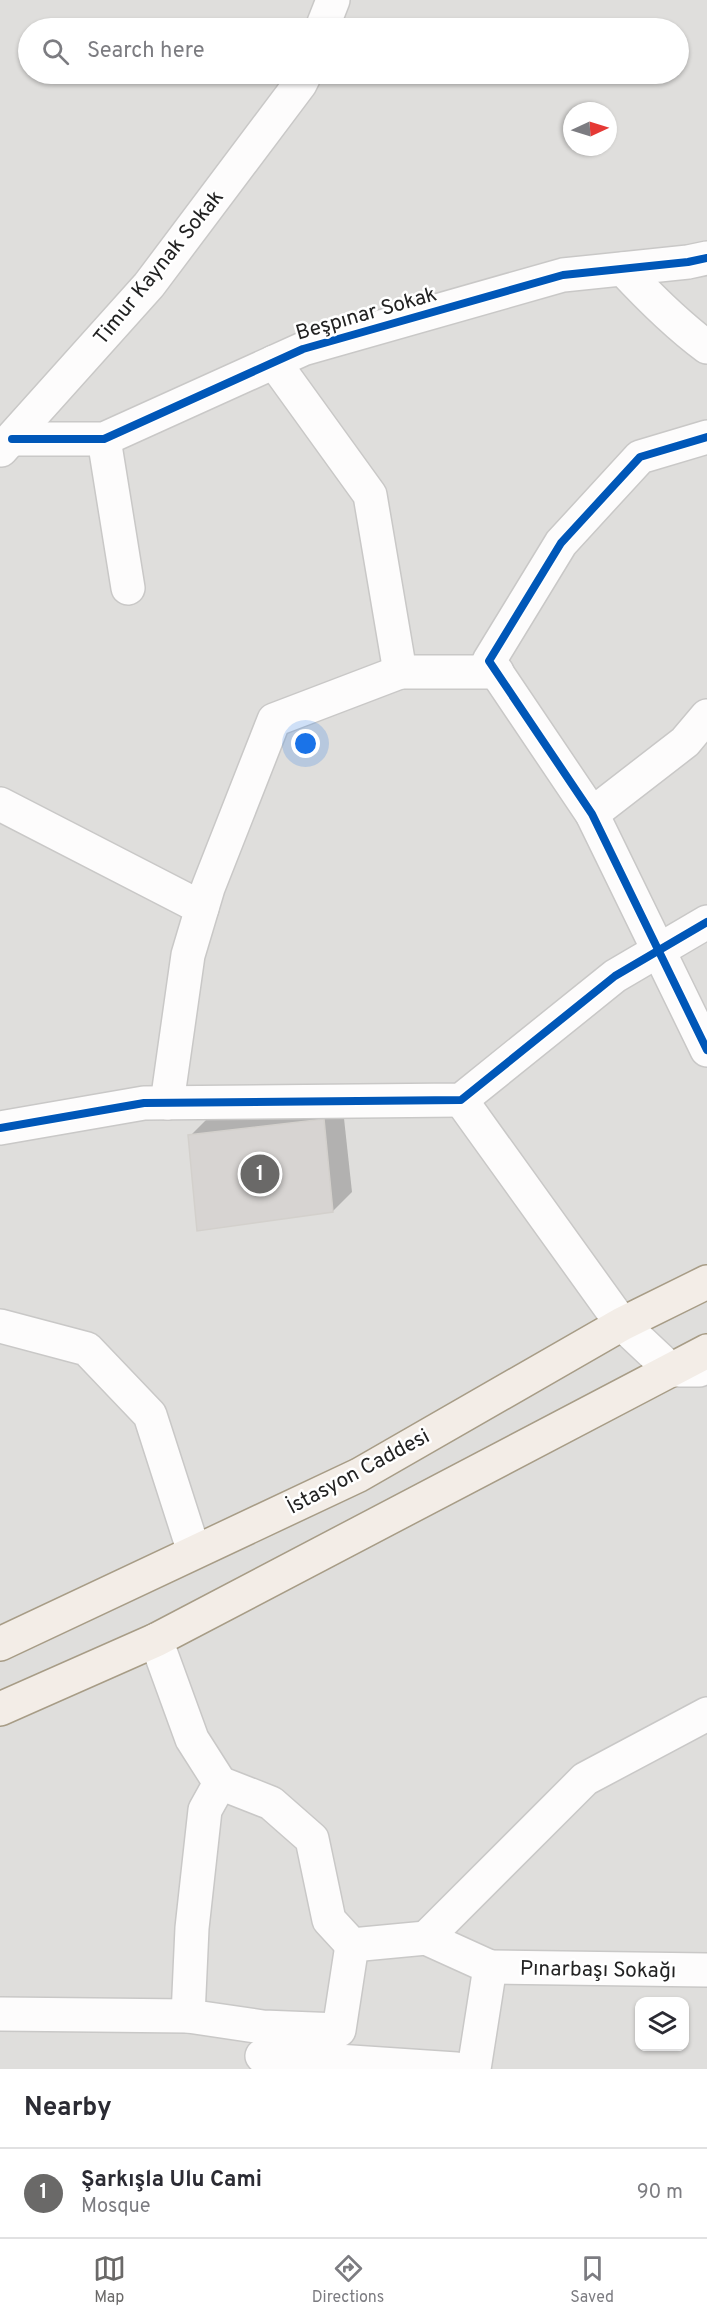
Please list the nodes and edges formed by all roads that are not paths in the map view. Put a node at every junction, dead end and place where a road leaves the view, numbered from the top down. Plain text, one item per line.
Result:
1 (333, 0) edge
2 (326, 18) edge
3 (300, 84) edge
4 (707, 258) edge
5 (623, 269) junction
6 (707, 346) edge
7 (274, 362) junction
8 (707, 437) edge
9 (104, 439) junction
10 (6, 445) edge
11 (128, 588) dead end
12 (400, 672) junction
13 (497, 672) junction
14 (707, 716) edge
15 (0, 804) edge
16 (592, 814) junction
17 (202, 908) junction
18 (707, 922) edge
19 (658, 951) junction
20 (707, 1050) edge
21 (461, 1100) junction
22 (167, 1103) junction
23 (0, 1128) edge
24 (707, 1282) edge
25 (622, 1324) junction
26 (0, 1326) edge
27 (707, 1351) edge
28 (671, 1370) junction
29 (707, 1370) edge
30 (195, 1552) junction
31 (156, 1640) junction
32 (0, 1644) edge
33 (0, 1709) edge
34 (707, 1714) edge
35 (220, 1784) junction
36 (426, 1938) junction
37 (352, 1945) junction
38 (490, 1967) junction
39 (707, 1970) edge
40 (0, 2014) edge
41 (188, 2016) junction
42 (263, 2051) edge
43 (456, 2069) edge
44 (474, 2069) edge

1 - 2 street
3 - 10 street, Timur Kaynak Sokak
4 - 5 street, Beşpınar Sokak
5 - 6 street
5 - 7 street, Beşpınar Sokak
7 - 9 street, Beşpınar Sokak
7 - 12 street
8 - 13 street
9 - 10 street, Beşpınar Sokak
9 - 11 street
12 - 13 street
12 - 17 street
13 - 16 street
14 - 16 street
15 - 17 street
16 - 19 street
17 - 22 street
18 - 19 street
19 - 20 street
19 - 21 street
21 - 22 street
21 - 25 street
22 - 23 street
24 - 25 main road, İstasyon Caddesi
25 - 28 street
25 - 30 main road, İstasyon Caddesi
26 - 30 street
27 - 28 main road
28 - 29 street
28 - 31 main road
30 - 32 main road, İstasyon Caddesi
31 - 33 main road
31 - 35 street
34 - 36 street
35 - 37 street
35 - 41 street
36 - 37 street
36 - 38 street
37 - 42 street
38 - 39 street, Pınarbaşı Sokağı
38 - 44 street
40 - 41 street
41 - 42 street
42 - 43 street

